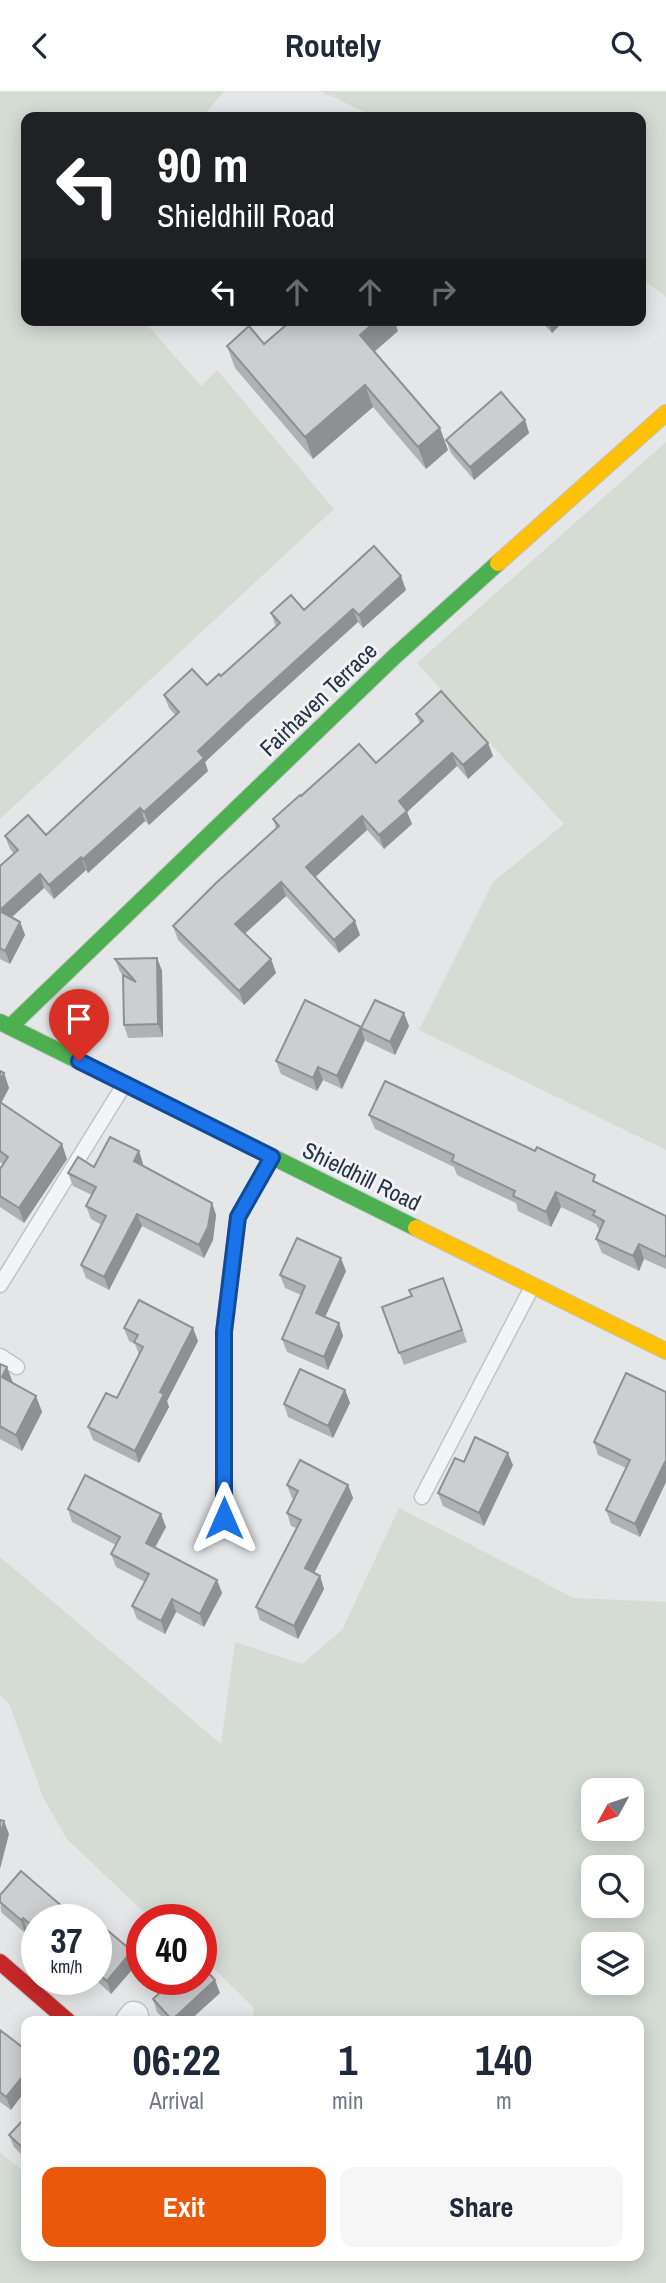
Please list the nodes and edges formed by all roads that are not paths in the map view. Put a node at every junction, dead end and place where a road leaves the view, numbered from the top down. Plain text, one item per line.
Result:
1 (666, 414) edge
2 (5, 1025) edge
3 (125, 1084) junction
4 (272, 1157) junction
5 (0, 1285) edge
6 (532, 1286) junction
7 (666, 1352) edge
8 (0, 1356) edge
9 (17, 1367) dead end
10 (422, 1497) dead end
11 (224, 1518) dead end
12 (0, 1962) edge
13 (62, 2016) edge

1 - 2 street, Fairhaven Terrace
2 - 3 street, Shieldhill Road
3 - 4 street, Shieldhill Road
3 - 5 lane
4 - 6 street, Shieldhill Road
4 - 11 street
6 - 7 street, Shieldhill Road
6 - 10 lane
8 - 9 lane
12 - 13 street

